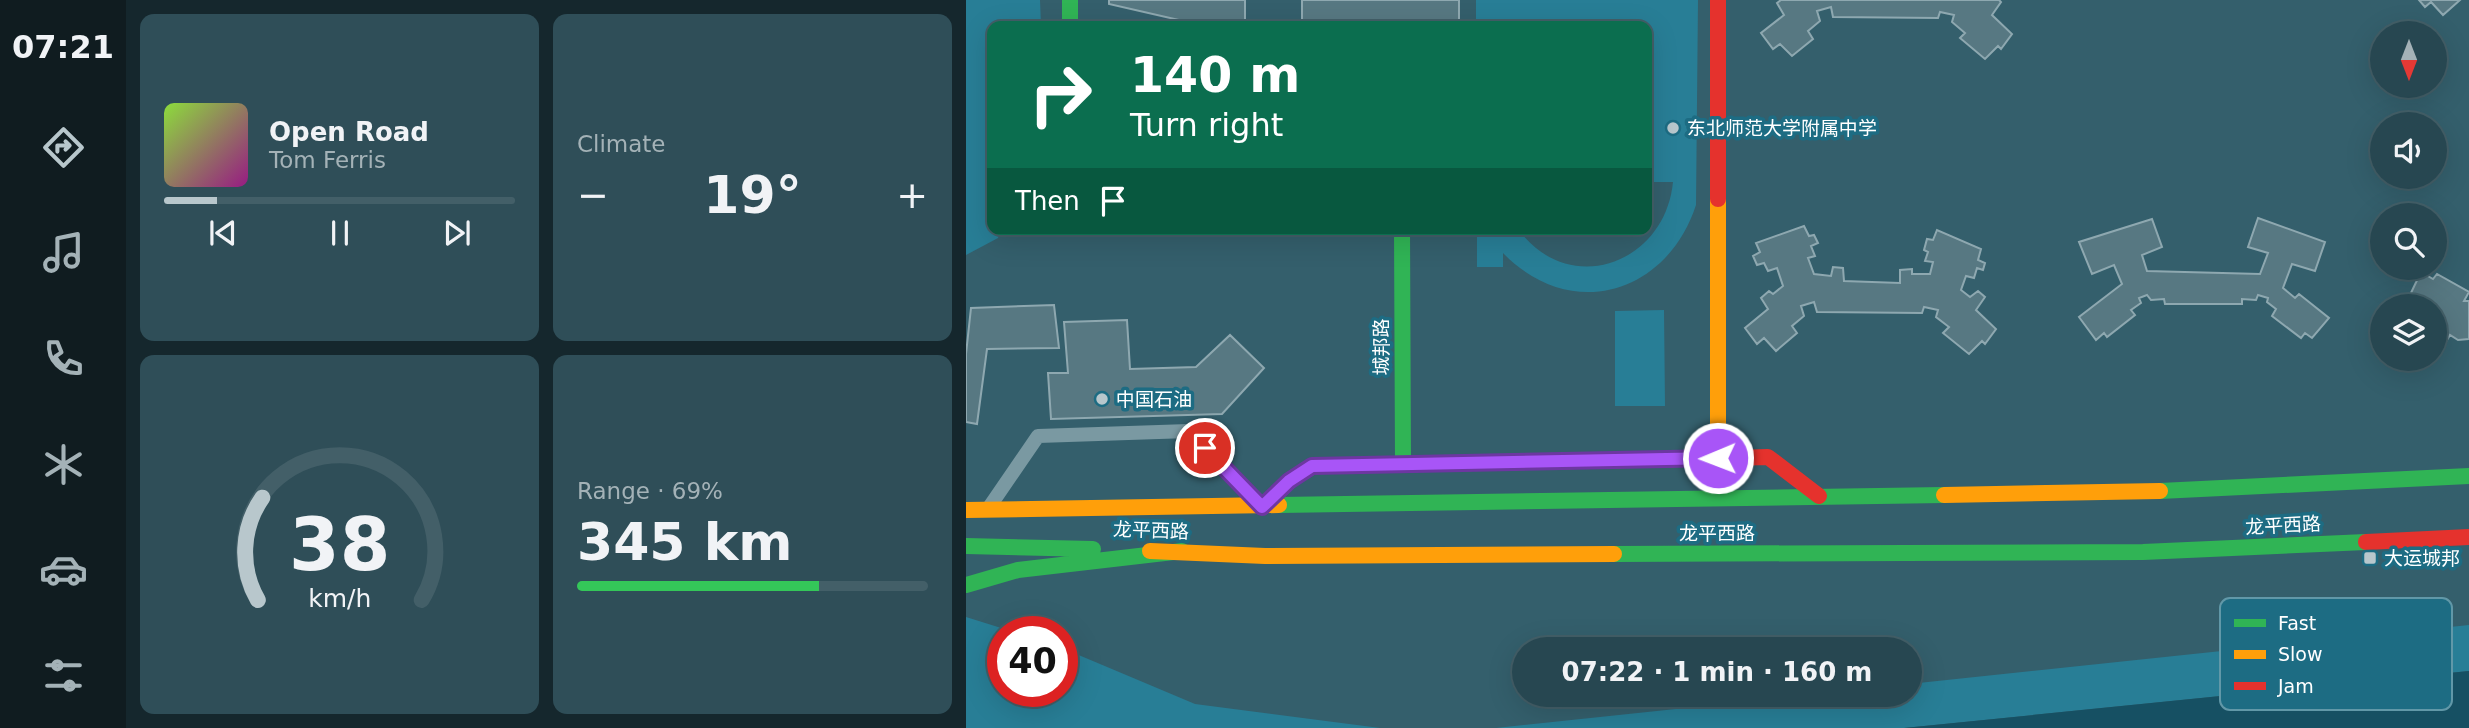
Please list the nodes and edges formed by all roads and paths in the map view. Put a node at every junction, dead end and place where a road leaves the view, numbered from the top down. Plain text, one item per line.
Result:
1 (1070, 0) edge
2 (1718, 0) edge
3 (1070, 21) edge
4 (1402, 235) edge
5 (1718, 458) junction
6 (1402, 464) junction
7 (2469, 476) edge
8 (1819, 496) junction
9 (987, 509) junction
10 (966, 510) edge
11 (1262, 513) junction
12 (2469, 537) edge
13 (966, 546) edge
14 (1182, 551) junction
15 (966, 585) edge

1 - 3 main road
2 - 5 main road
4 - 6 main road, 城邦路
5 - 6 main road
5 - 8 main road
6 - 11 main road
7 - 8 main road, 龙平西路
8 - 11 main road, 龙平西路
9 - 10 main road, 龙平西路
9 - 11 main road, 龙平西路
9 - 11 lane
12 - 14 main road, 龙平西路
13 - 14 main road, 龙平西路
14 - 15 main road

